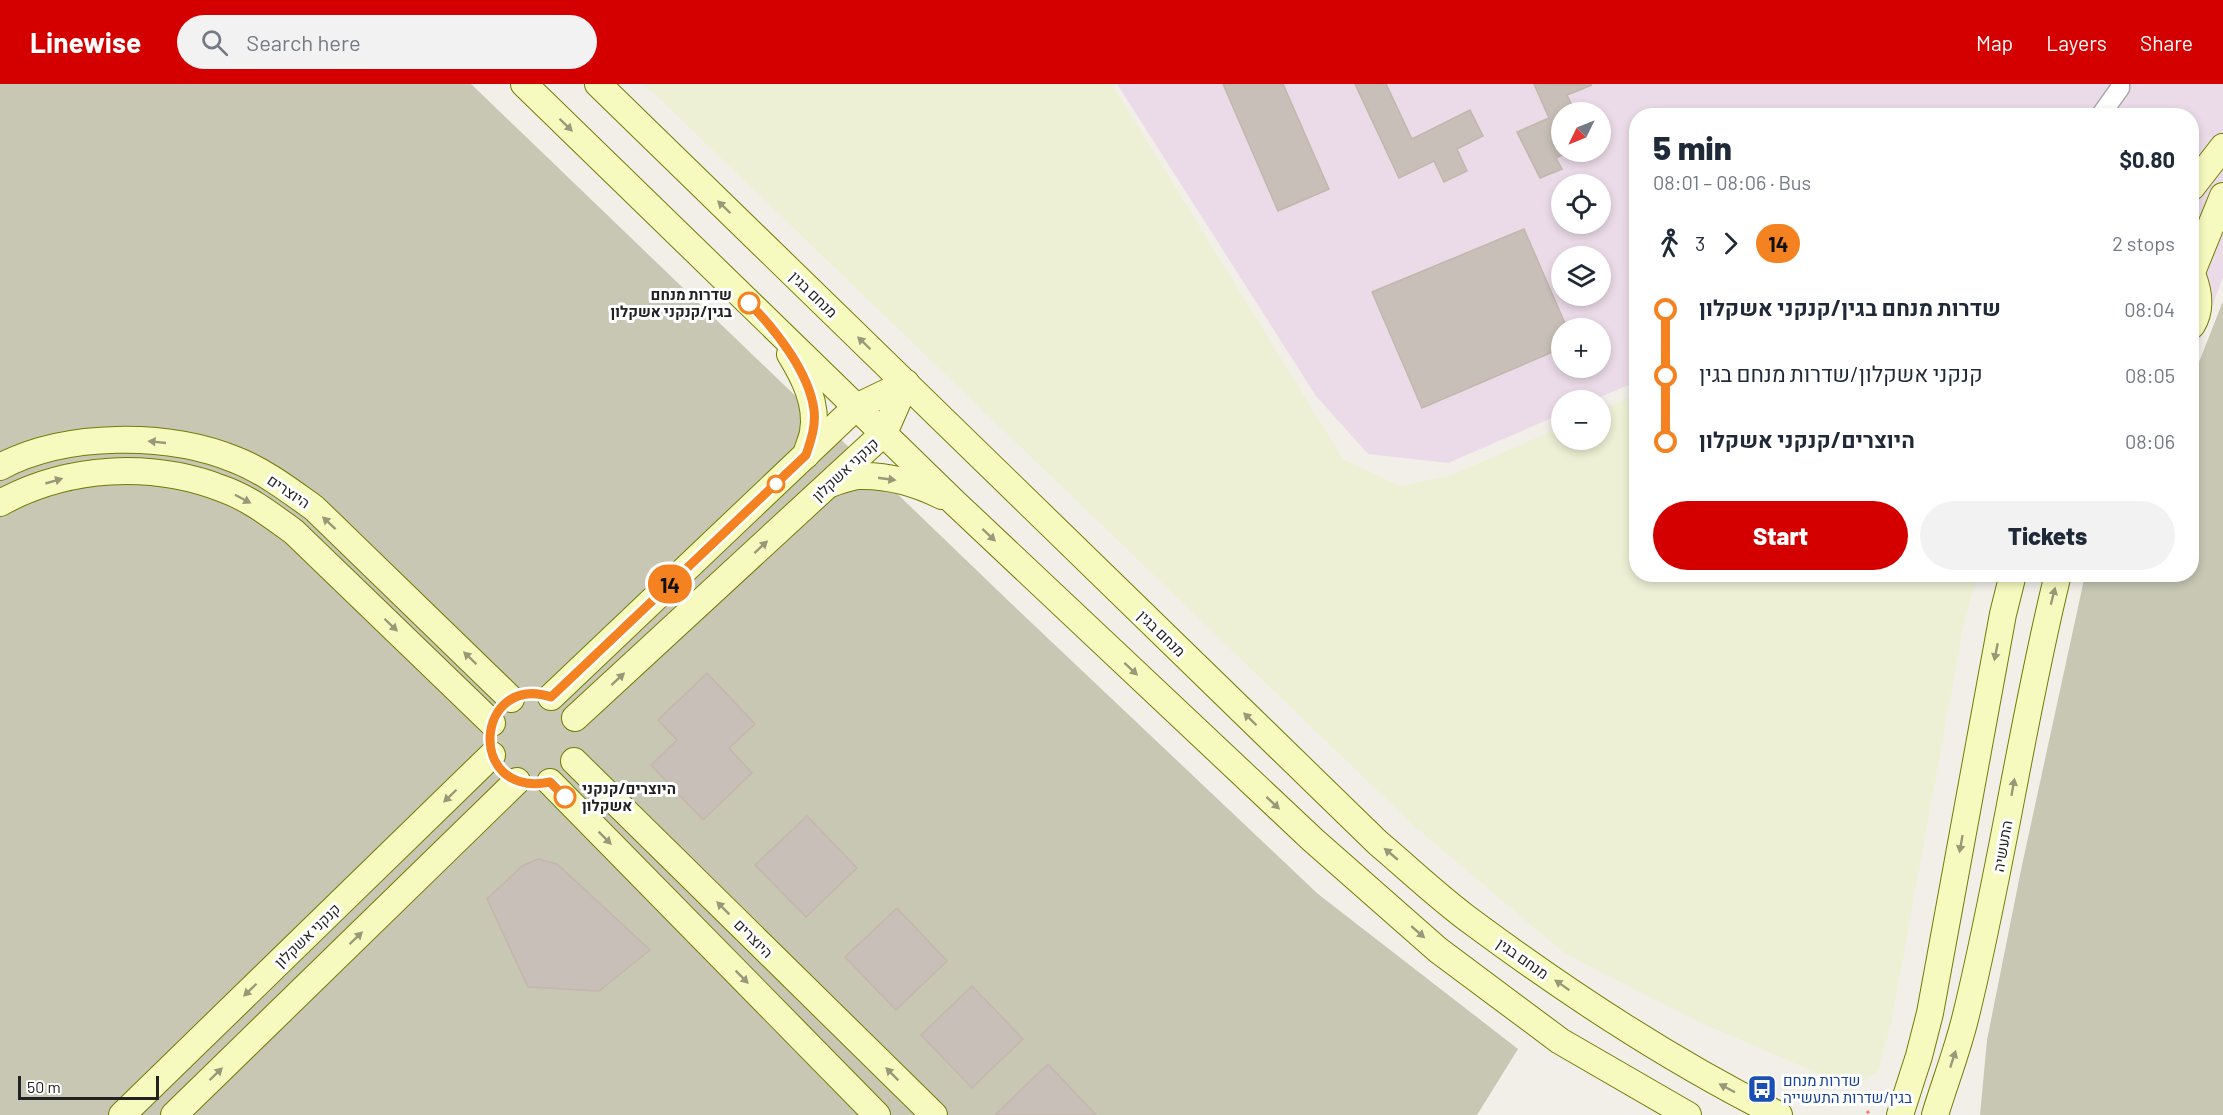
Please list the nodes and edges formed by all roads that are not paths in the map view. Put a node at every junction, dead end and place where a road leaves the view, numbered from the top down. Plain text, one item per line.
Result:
1 (524, 84) edge
2 (598, 84) edge
3 (2120, 84) edge
4 (2106, 108) edge
5 (2223, 147) edge
6 (2199, 178) edge
7 (2223, 196) edge
8 (2199, 256) edge
9 (766, 319) junction
10 (906, 383) junction
11 (856, 407) junction
12 (884, 433) junction
13 (806, 455) junction
14 (0, 467) edge
15 (830, 484) junction
16 (954, 502) junction
17 (0, 503) edge
18 (2011, 582) edge
19 (2056, 582) edge
20 (551, 697) junction
21 (511, 699) junction
22 (575, 718) junction
23 (492, 723) junction
24 (492, 755) junction
25 (574, 761) junction
26 (517, 781) junction
27 (550, 782) junction
28 (1909, 1087) junction
29 (1754, 1102) junction
30 (1937, 1113) edge
31 (1872, 1114) edge
32 (122, 1115) edge
33 (174, 1115) edge
34 (878, 1115) edge
35 (934, 1115) edge
36 (1688, 1115) edge
37 (1779, 1115) edge
38 (1796, 1115) edge
39 (1900, 1115) edge

1 -> 9 street
10 -> 2 street, מנחם בגין
3 - 4 street
5 - 6 street
7 - 8 street
9 - 11 street
9 - 13 street
10 - 11 street
10 - 12 street, קנקני אשקלון
29 -> 10 street, מנחם בגין
11 - 12 street
11 - 13 street
12 - 15 street, קנקני אשקלון
12 - 16 street
13 - 20 street
21 -> 14 street, היוצרים
15 -> 16 street
22 -> 15 street, קנקני אשקלון
16 -> 36 street
17 -> 23 street, היוצרים
18 -> 28 street
30 -> 19 street, התעשיה
20 - 21 street
20 - 22 street
21 - 23 street
22 - 25 street
23 - 24 street
24 - 26 street
24 -> 32 street, קנקני אשקלון
25 - 27 street
35 -> 25 street, היוצרים
26 - 27 street
33 -> 26 street
27 -> 34 street
28 - 31 street
28 - 39 street
29 - 37 street, מנחם בגין
29 - 38 street

